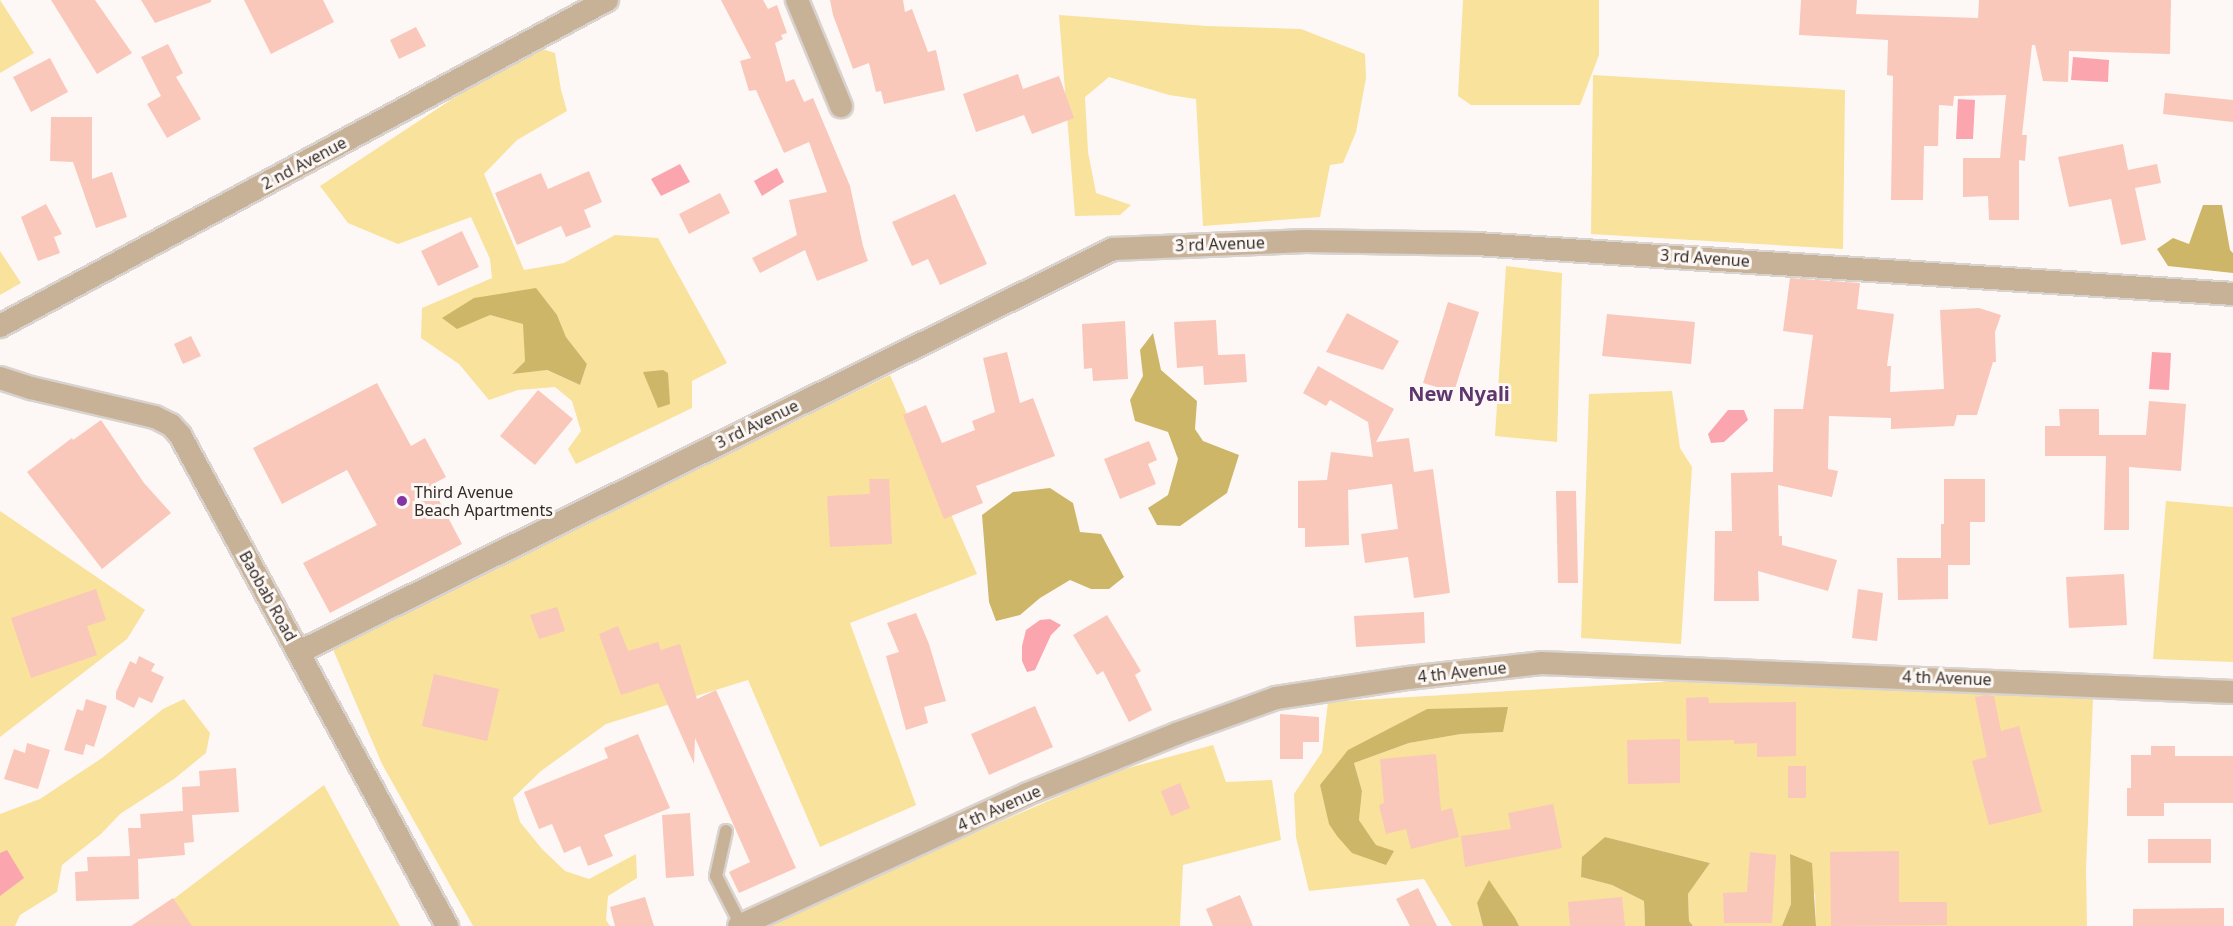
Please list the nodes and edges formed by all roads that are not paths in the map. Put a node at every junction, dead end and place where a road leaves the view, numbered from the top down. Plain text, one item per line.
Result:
1 (607, 0) edge
2 (796, 0) edge
3 (842, 106) dead end
4 (2233, 294) edge
5 (0, 326) edge
6 (0, 378) edge
7 (299, 652) junction
8 (2233, 692) edge
9 (726, 831) dead end
10 (442, 924) edge
11 (740, 925) edge

1 - 5 street, 2 nd Avenue
2 - 3 street
4 - 7 street, 3 rd Avenue
6 - 7 street, Baobab Road
7 - 10 street, Baobab Road
8 - 11 street, 4 th Avenue
9 - 11 lane

